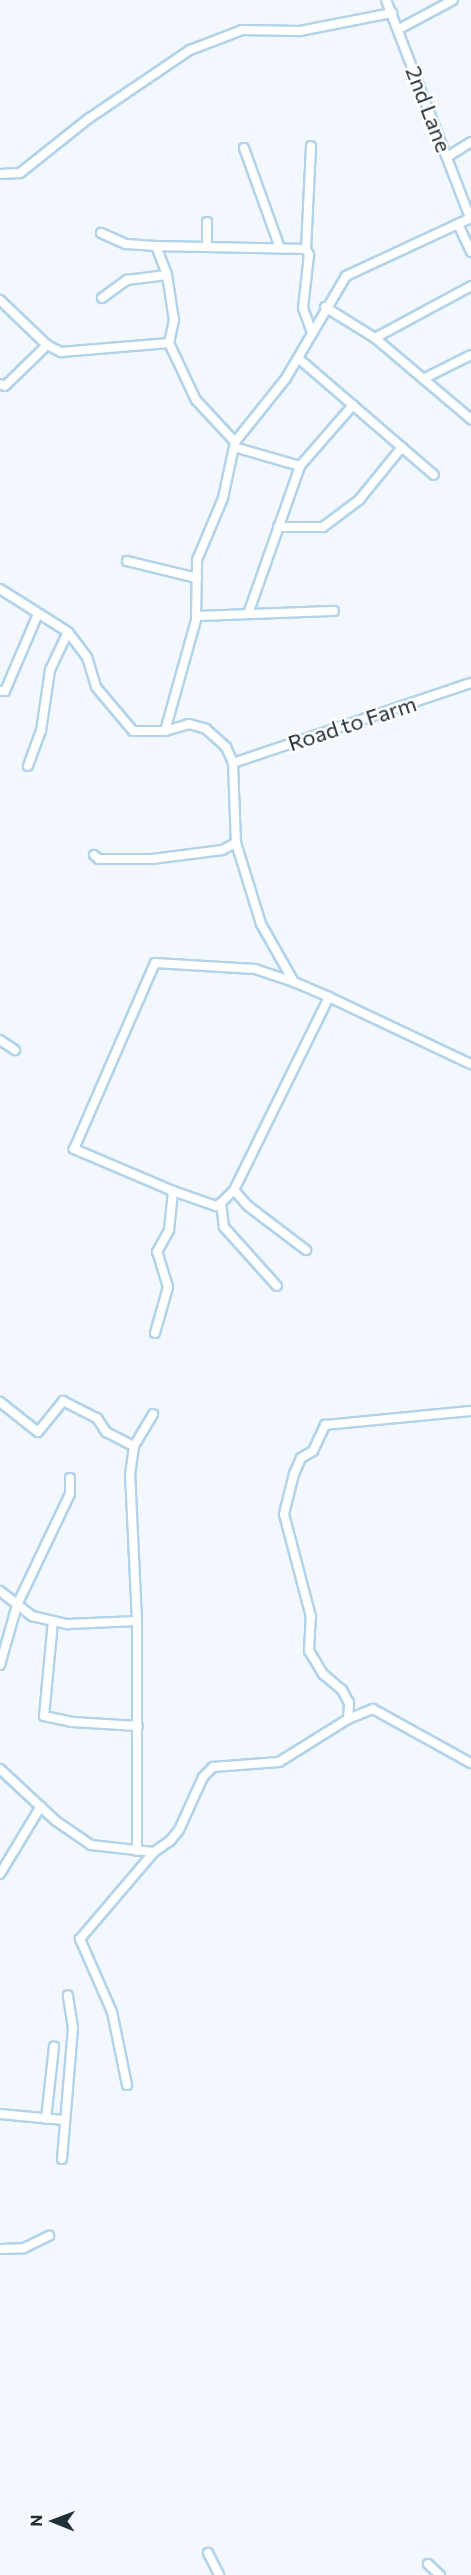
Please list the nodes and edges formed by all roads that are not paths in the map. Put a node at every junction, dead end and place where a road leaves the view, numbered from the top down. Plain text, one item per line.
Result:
1 (386, 0) edge
2 (453, 0) edge
3 (392, 13) junction
4 (399, 29) junction
5 (471, 142) edge
6 (311, 146) dead end
7 (243, 148) dead end
8 (447, 157) junction
9 (0, 174) edge
10 (470, 218) edge
11 (207, 222) dead end
12 (458, 224) junction
13 (101, 233) dead end
14 (156, 246) junction
15 (207, 247) junction
16 (280, 248) junction
17 (306, 249) junction
18 (471, 252) edge
19 (167, 275) junction
20 (471, 286) edge
21 (102, 298) dead end
22 (0, 300) edge
23 (325, 307) junction
24 (312, 333) junction
25 (375, 338) junction
26 (169, 343) junction
27 (47, 345) junction
28 (471, 355) edge
29 (298, 358) junction
30 (423, 379) junction
31 (0, 384) edge
32 (352, 405) junction
33 (469, 415) edge
34 (234, 444) junction
35 (402, 447) junction
36 (300, 466) junction
37 (434, 475) dead end
38 (278, 527) junction
39 (127, 561) dead end
40 (197, 578) junction
41 (0, 589) edge
42 (334, 611) dead end
43 (38, 614) junction
44 (248, 614) junction
45 (196, 616) junction
46 (68, 632) junction
47 (471, 683) edge
48 (0, 691) edge
49 (165, 731) junction
50 (233, 763) junction
51 (28, 766) dead end
52 (236, 843) junction
53 (94, 855) dead end
54 (294, 982) junction
55 (329, 997) junction
56 (0, 1040) edge
57 (15, 1050) dead end
58 (471, 1064) edge
59 (234, 1190) junction
60 (173, 1191) junction
61 (221, 1203) junction
62 (306, 1250) dead end
63 (278, 1286) dead end
64 (155, 1334) dead end
65 (3, 1404) edge
66 (471, 1411) edge
67 (0, 1414) edge
68 (153, 1414) dead end
69 (134, 1446) junction
70 (70, 1478) dead end
71 (0, 1591) edge
72 (17, 1605) junction
73 (53, 1621) junction
74 (137, 1621) junction
75 (0, 1665) edge
76 (348, 1719) junction
77 (138, 1726) junction
78 (471, 1763) edge
79 (0, 1768) edge
80 (41, 1806) junction
81 (138, 1851) junction
82 (154, 1851) junction
83 (0, 1874) edge
84 (68, 1995) dead end
85 (54, 2046) dead end
86 (127, 2085) dead end
87 (0, 2114) edge
88 (46, 2119) junction
89 (64, 2120) junction
90 (62, 2159) dead end
91 (49, 2236) dead end
92 (0, 2250) edge
93 (208, 2553) dead end
94 (428, 2564) dead end
95 (219, 2575) edge
96 (440, 2575) edge

1 - 3 street, 2nd Lane
2 - 4 street
3 - 4 street, 2nd Lane
3 - 9 street
4 - 8 street, 2nd Lane
5 - 8 street
6 - 17 street
7 - 16 street
8 - 10 street, 2nd Lane
10 - 12 street
11 - 15 street
12 - 18 street
12 - 23 street
13 - 14 street
14 - 15 street
14 - 19 street
15 - 16 street
16 - 17 street
17 - 24 street
19 - 21 street
19 - 26 street
20 - 25 street
22 - 27 street
23 - 24 street
23 - 25 street
24 - 29 street
25 - 30 street
26 - 27 street
26 - 34 street
27 - 31 street
28 - 30 street
29 - 32 street
29 - 34 street
30 - 33 street
32 - 35 street
32 - 36 street
34 - 36 street
34 - 40 street
35 - 37 street
35 - 38 street
36 - 38 street
38 - 44 street
39 - 40 street
40 - 45 street
41 - 43 street
42 - 44 street
43 - 46 street
43 - 48 street
44 - 45 street
45 - 49 street
46 - 49 street
46 - 51 street
47 - 50 street, Road to Farm
49 - 50 street
50 - 52 street
52 - 53 street
52 - 54 street
54 - 55 street
54 - 60 street
55 - 58 street
55 - 59 street
56 - 57 street
59 - 61 street
59 - 62 street
60 - 61 street
60 - 64 street
61 - 63 street
65 - 67 street
65 - 69 street
66 - 76 street
68 - 69 street
69 - 74 street
70 - 72 street
71 - 72 street
72 - 73 street
72 - 75 street
73 - 74 street
73 - 77 street
74 - 77 street
76 - 78 street
76 - 82 street
77 - 81 street
79 - 80 street
80 - 81 street
80 - 83 street
81 - 82 street
82 - 86 street
84 - 89 street
85 - 88 street
87 - 88 street
88 - 89 street
89 - 90 street
91 - 92 street
93 - 95 street
94 - 96 street

